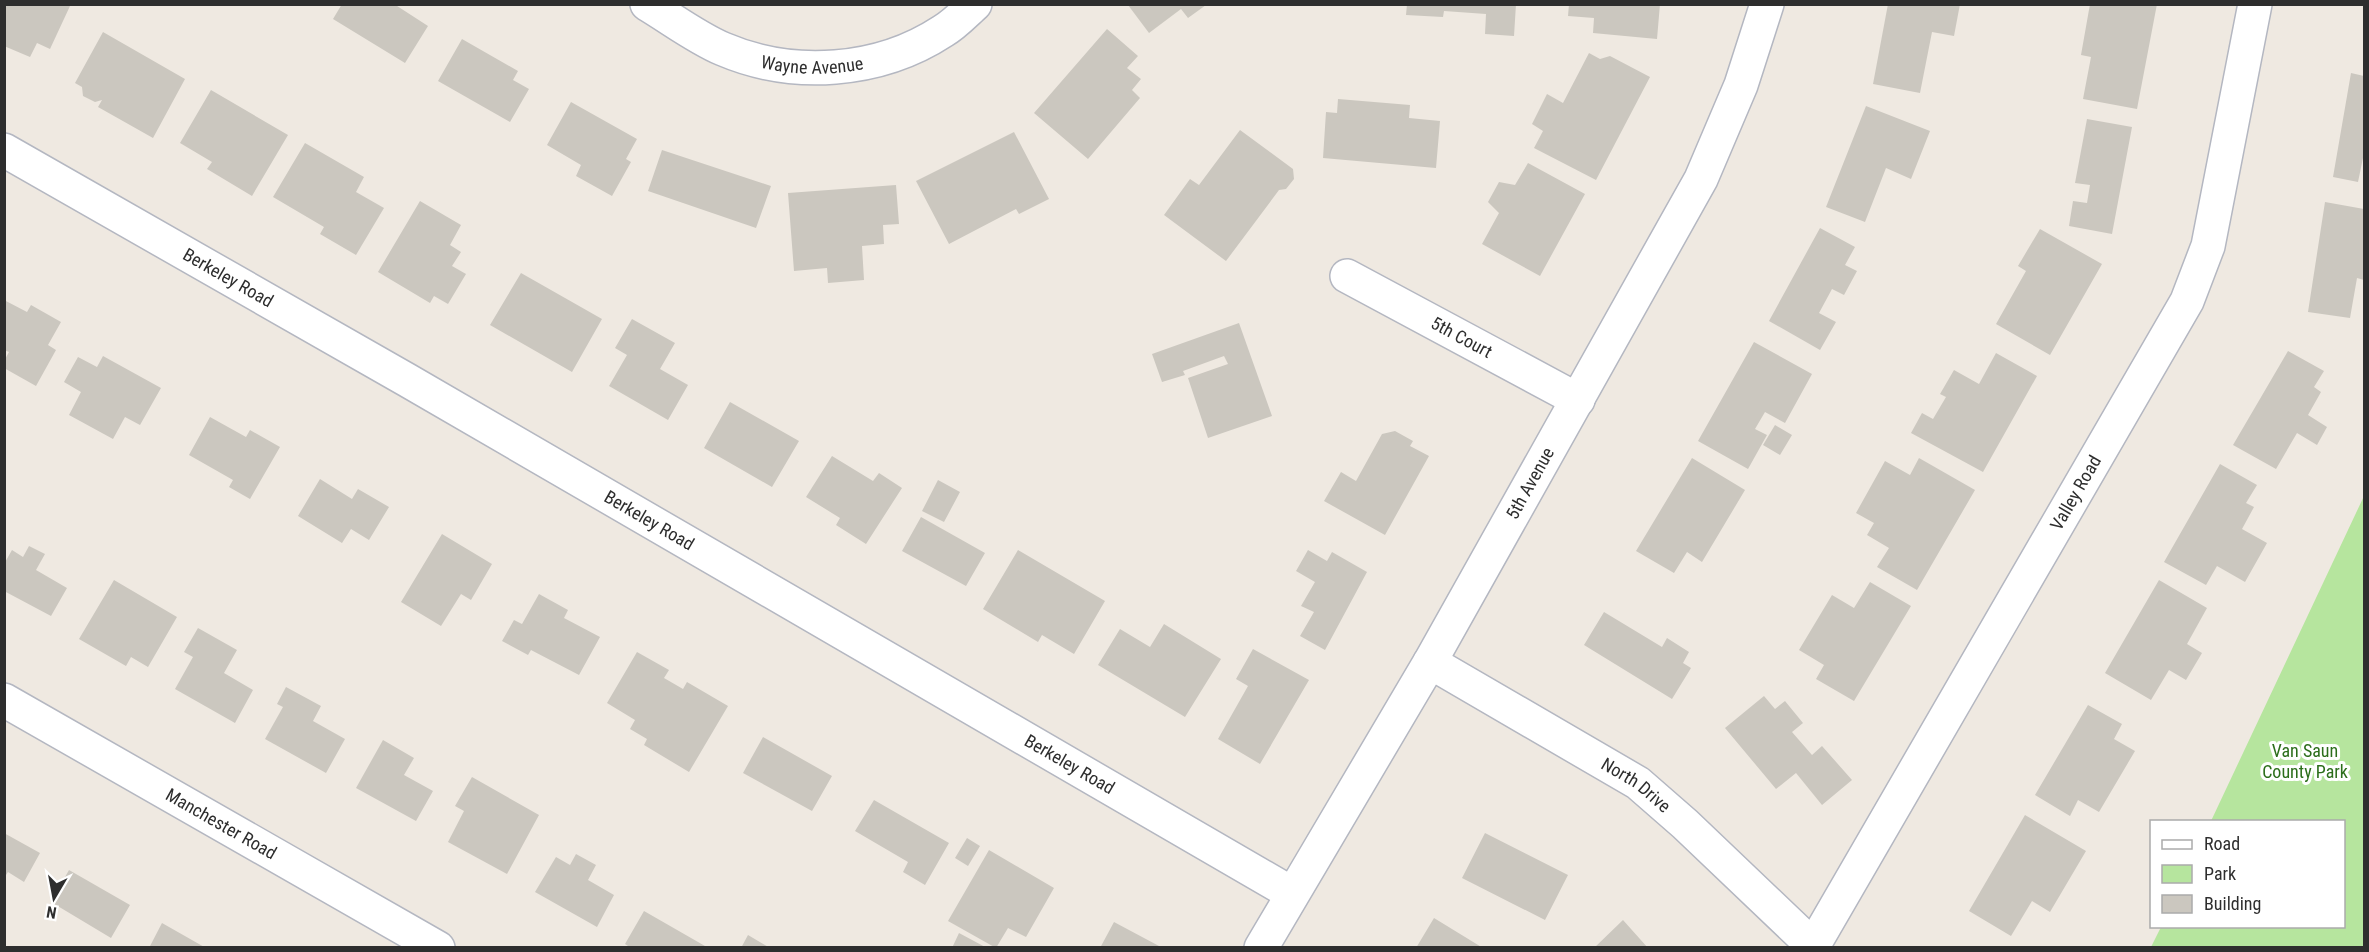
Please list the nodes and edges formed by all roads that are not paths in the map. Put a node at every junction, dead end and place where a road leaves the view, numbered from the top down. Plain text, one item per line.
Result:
1 (647, 4) edge
2 (975, 4) edge
3 (1767, 4) edge
4 (2255, 4) edge
5 (4, 150) edge
6 (1347, 276) dead end
7 (1578, 400) junction
8 (1430, 663) junction
9 (4, 700) edge
10 (1291, 893) junction
11 (1812, 946) edge
12 (438, 948) edge
13 (1260, 948) edge

1 - 2 street, Wayne Avenue
3 - 7 street, 5th Avenue
4 - 11 street, Valley Road
5 - 10 street, Berkeley Road
6 - 7 street, 5th Court
7 - 8 street, 5th Avenue
8 - 10 street, 5th Avenue
8 - 11 street, North Drive
9 - 12 street, Manchester Road
10 - 13 street, 5th Avenue

